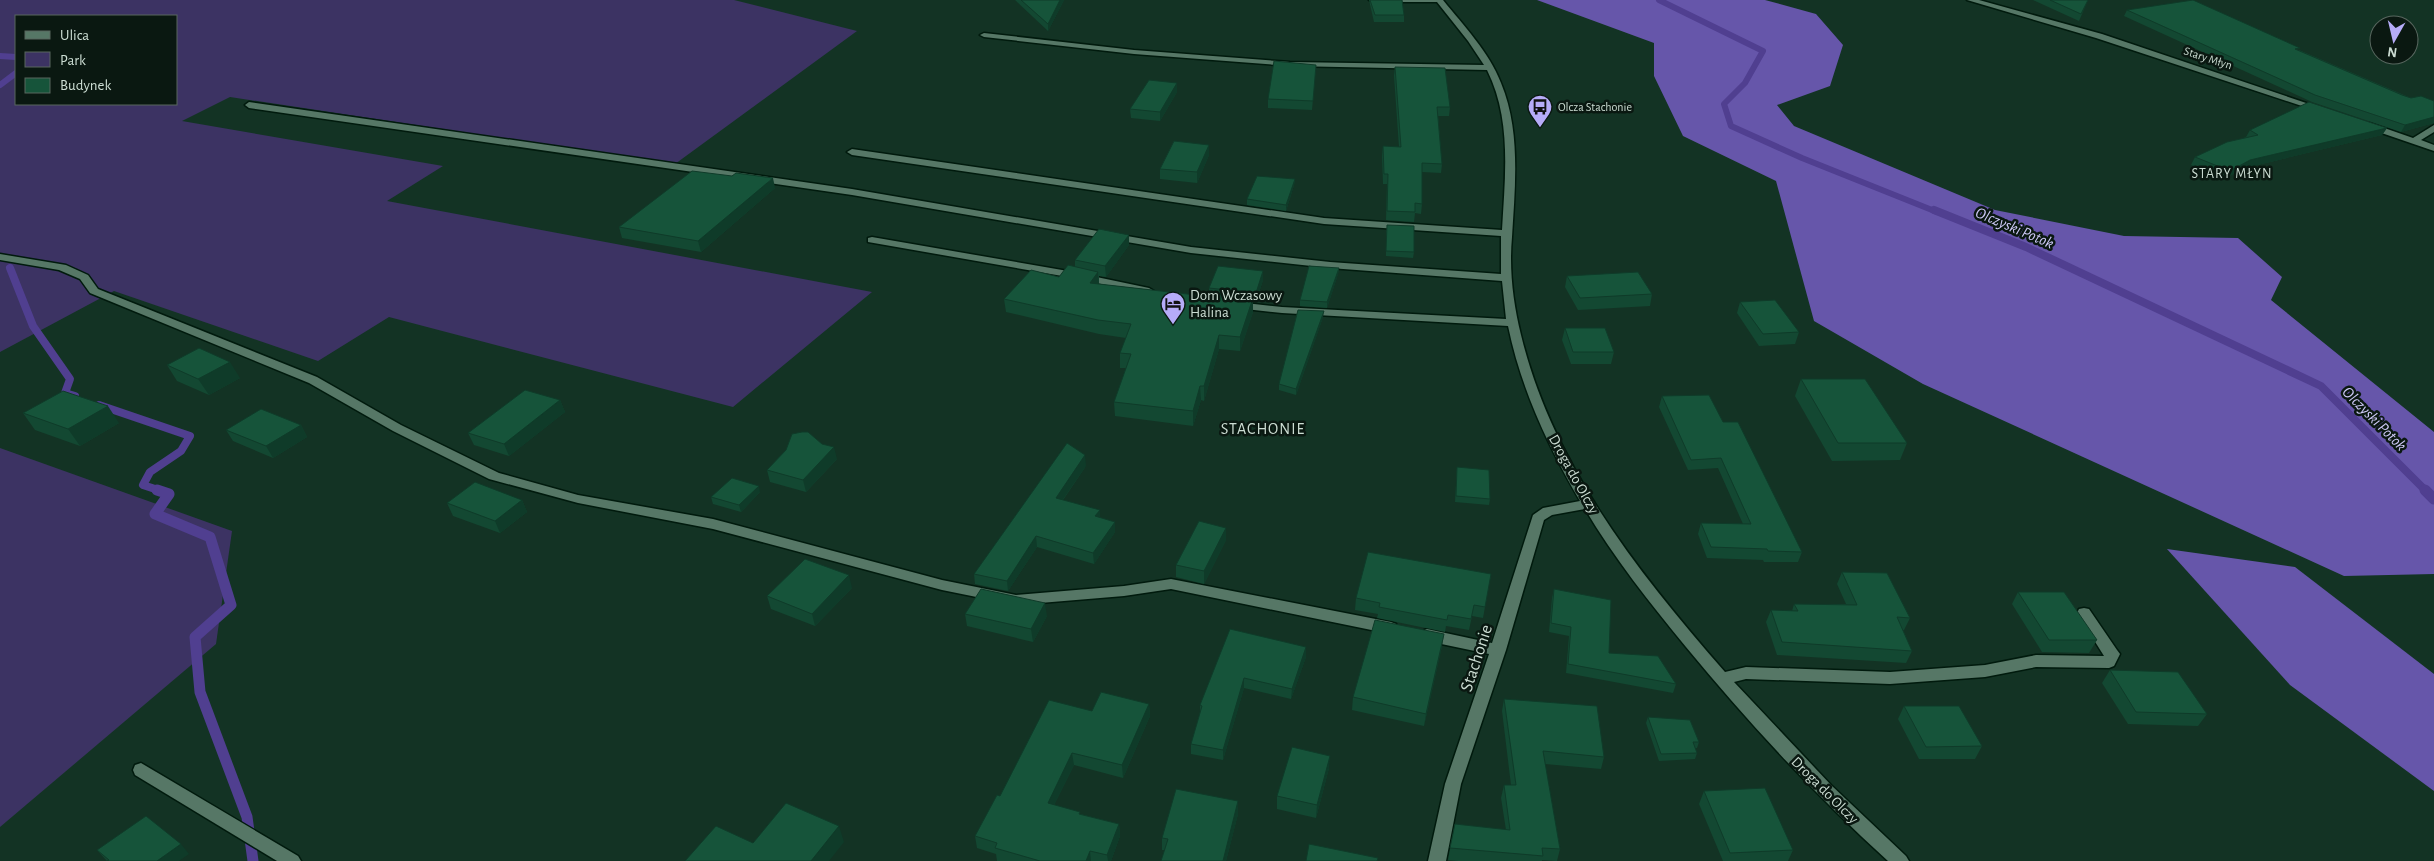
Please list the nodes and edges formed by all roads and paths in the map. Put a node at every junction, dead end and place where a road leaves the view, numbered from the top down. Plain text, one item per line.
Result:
1 (1373, 0) edge
2 (1438, 0) edge
3 (1971, 0) edge
4 (984, 35) dead end
5 (1490, 68) junction
6 (249, 105) dead end
7 (2332, 113) edge
8 (2359, 122) edge
9 (2434, 128) edge
10 (2414, 141) junction
11 (2434, 148) edge
12 (852, 152) dead end
13 (1507, 233) junction
14 (872, 240) dead end
15 (0, 256) edge
16 (1506, 278) junction
17 (1163, 294) edge
18 (1228, 304) edge
19 (1512, 323) junction
20 (1589, 504) junction
21 (2084, 613) dead end
22 (1498, 650) junction
23 (1722, 678) junction
24 (141, 770) dead end
25 (292, 861) edge
26 (1437, 861) edge
27 (1900, 861) edge

1 - 2 street
2 - 5 street, Droga do Olczy
3 - 7 street, Stary Młyn
4 - 5 street
5 - 13 street, Droga do Olczy
6 - 16 street
8 - 10 street
9 - 10 street
10 - 11 street
12 - 13 street
13 - 16 street, Droga do Olczy
14 - 17 street
15 - 22 street
16 - 19 street, Droga do Olczy
18 - 19 street
19 - 20 street, Droga do Olczy
20 - 22 street, Stachonie
20 - 23 street, Droga do Olczy
21 - 23 street
22 - 26 street, Stachonie
23 - 27 street, Droga do Olczy
24 - 25 street

